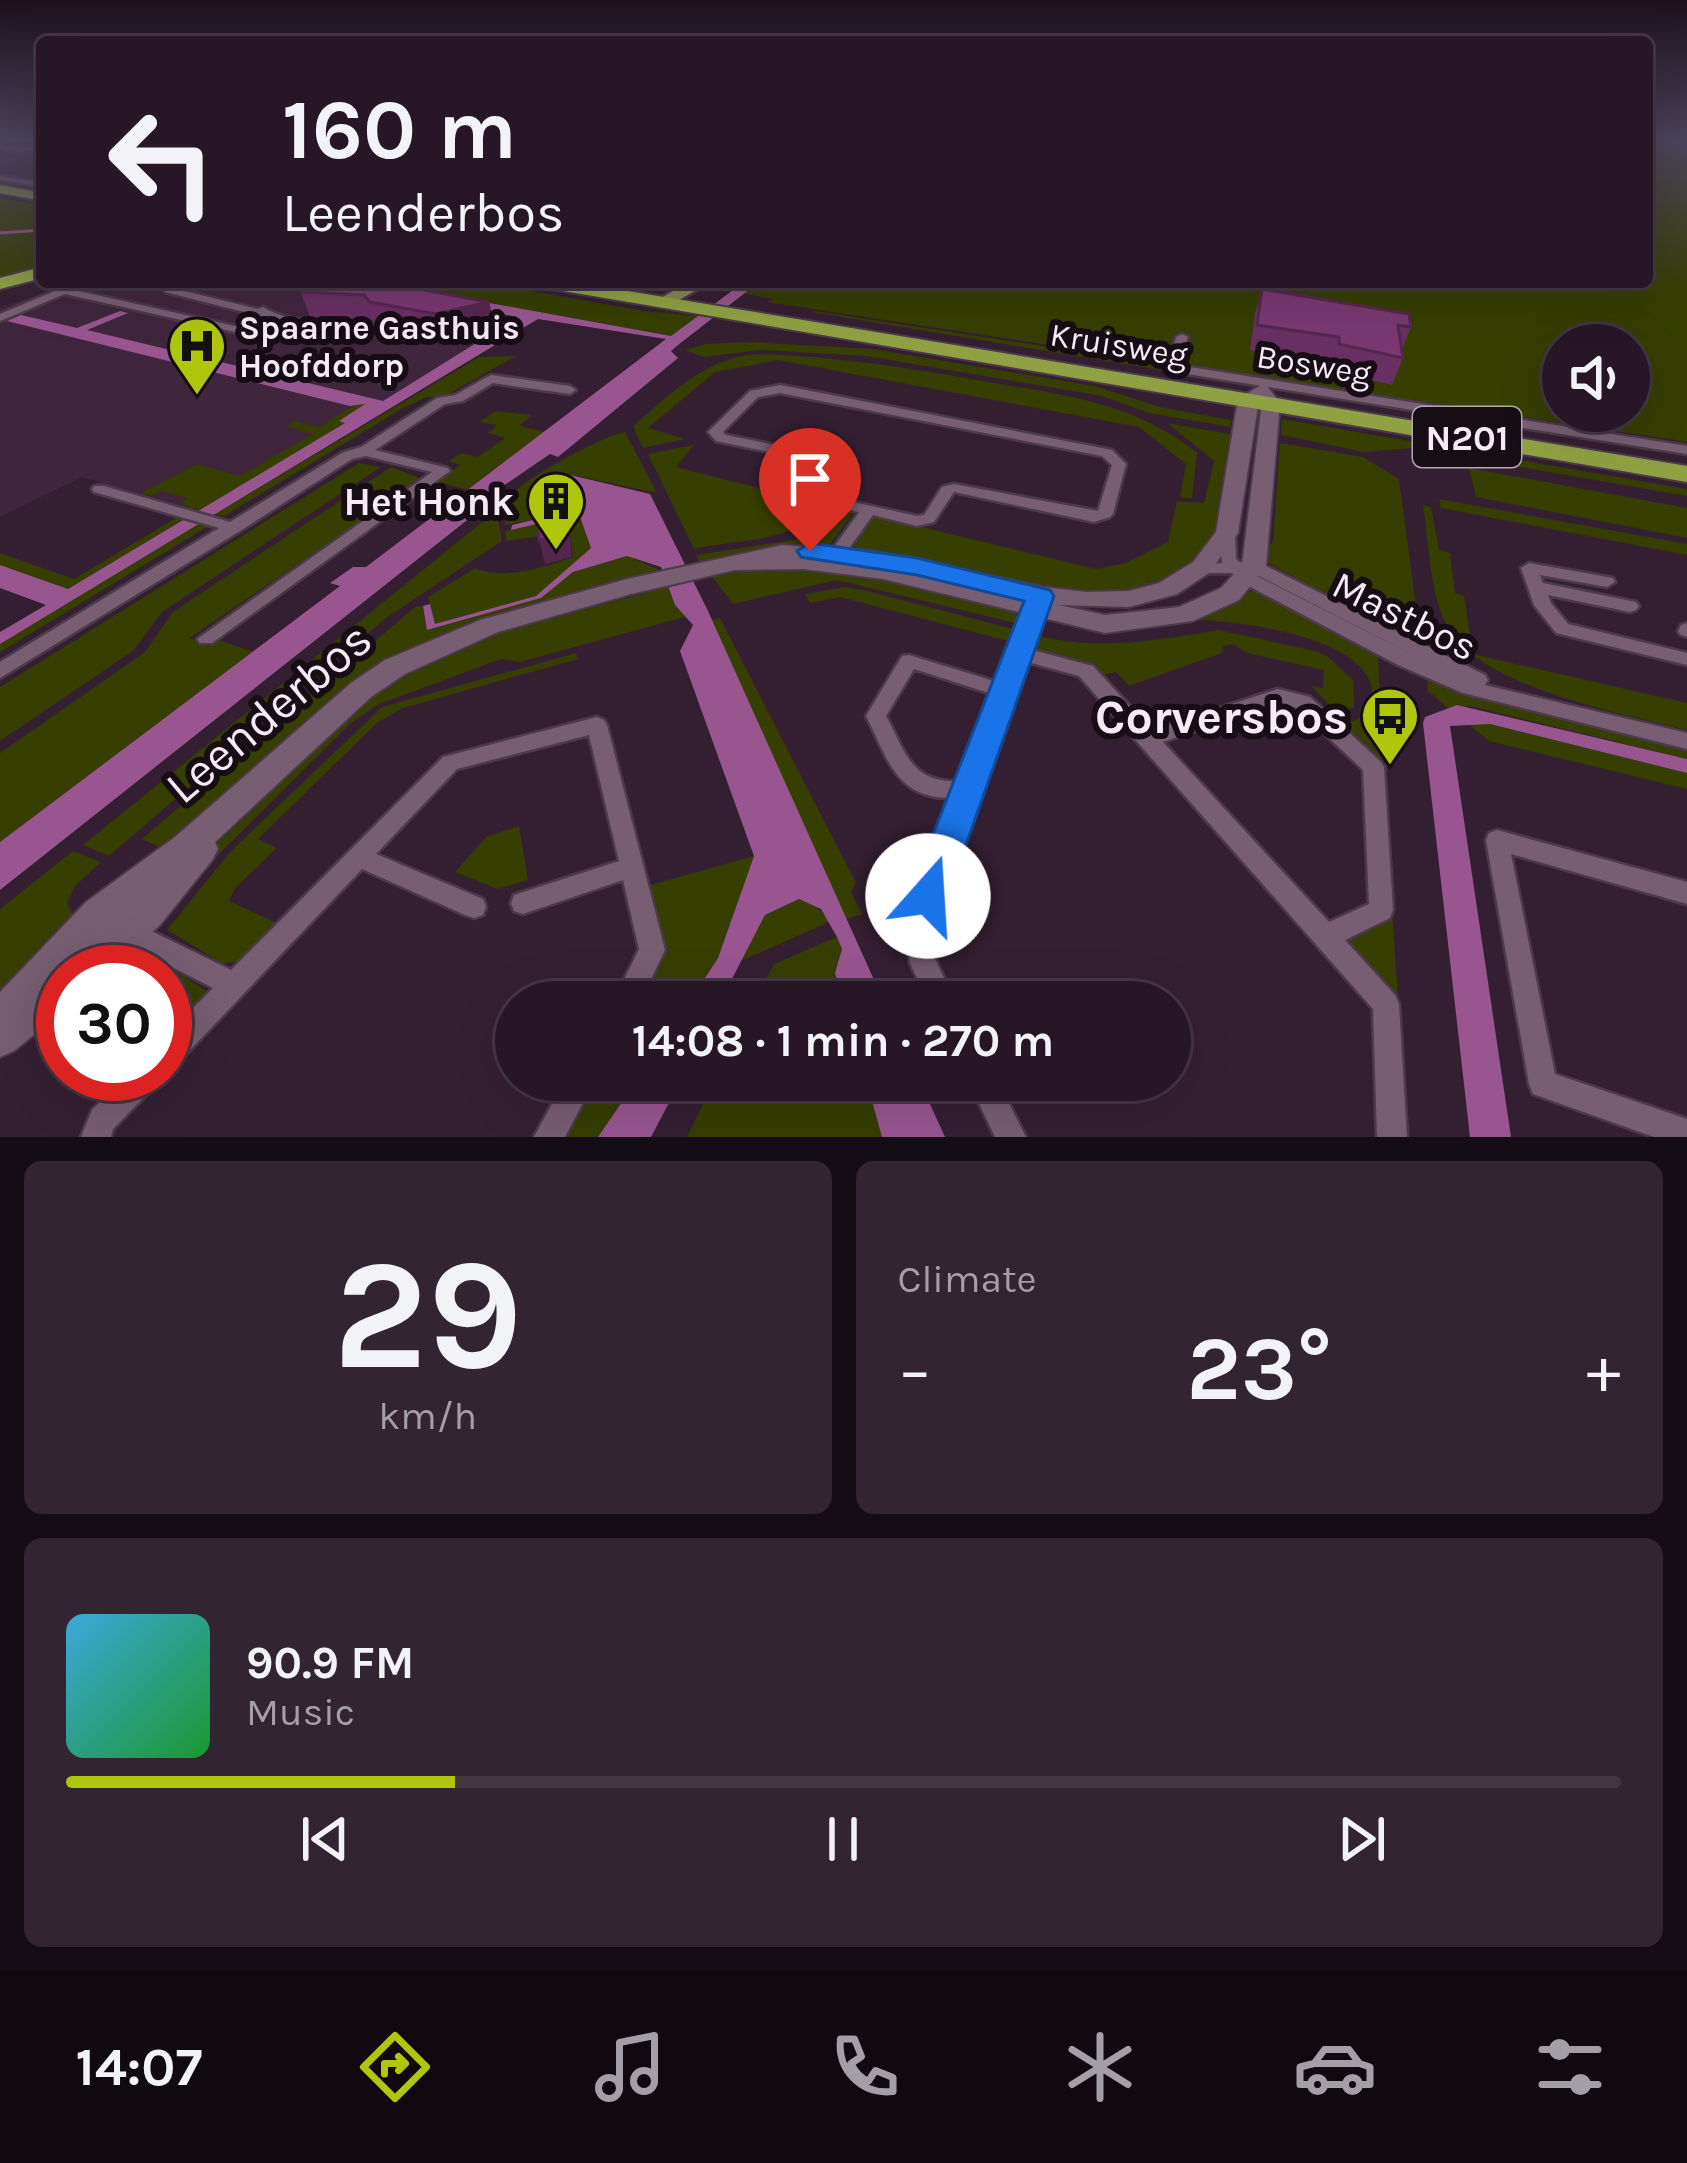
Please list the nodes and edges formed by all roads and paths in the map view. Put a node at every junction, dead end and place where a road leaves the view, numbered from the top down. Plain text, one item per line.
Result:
1 (36, 271) edge
2 (0, 281) edge
3 (72, 288) edge
4 (167, 288) edge
5 (179, 288) edge
6 (606, 288) edge
7 (634, 288) edge
8 (66, 291) junction
9 (192, 294) junction
10 (673, 294) edge
11 (262, 310) junction
12 (0, 318) edge
13 (340, 319) dead end
14 (316, 323) junction
15 (369, 325) dead end
16 (1182, 337) dead end
17 (570, 390) dead end
18 (1260, 397) junction
19 (898, 411) junction
20 (962, 424) junction
21 (887, 427) dead end
22 (952, 439) dead end
23 (1687, 450) edge
24 (363, 451) junction
25 (1687, 460) edge
26 (1687, 474) edge
27 (99, 489) dead end
28 (868, 511) junction
29 (236, 529) junction
30 (1228, 533) junction
31 (837, 560) junction
32 (1202, 569) junction
33 (1246, 571) junction
34 (1607, 581) dead end
35 (1537, 587) junction
36 (1038, 602) junction
37 (1630, 606) dead end
38 (206, 639) dead end
39 (1019, 653) junction
40 (1687, 659) edge
41 (0, 671) edge
42 (0, 682) edge
43 (1002, 690) junction
44 (1536, 704) junction
45 (1149, 739) junction
46 (1687, 741) edge
47 (965, 789) junction
48 (359, 856) junction
49 (632, 867) junction
50 (147, 892) junction
51 (1687, 893) edge
52 (523, 903) dead end
53 (474, 908) dead end
54 (128, 932) junction
55 (1326, 936) junction
56 (97, 945) edge
57 (108, 945) edge
58 (636, 981) edge
59 (933, 981) edge
60 (234, 985) junction
61 (36, 995) edge
62 (36, 1004) edge
63 (0, 1020) edge
64 (192, 1028) edge
65 (0, 1037) edge
66 (121, 1101) edge
67 (569, 1101) edge
68 (993, 1101) edge
69 (1687, 1134) edge
70 (96, 1137) edge
71 (549, 1137) edge
72 (1011, 1137) edge
73 (1392, 1137) edge

1 - 2 highway
3 - 8 street
4 - 9 street
5 - 9 street
6 - 10 highway, Kruisweg / N201
7 - 10 highway, Kruisweg / N201
8 - 11 street
8 - 12 street
9 - 11 street
10 - 18 highway, Kruisweg / N201
11 - 14 street
13 - 14 street
14 - 15 street
16 - 23 street, Bosweg
17 - 24 street
18 - 25 highway, Kruisweg / N201
18 - 26 highway, Kruisweg / N201
18 - 30 main road
18 - 33 main road
19 - 20 street
19 - 21 street
19 - 28 street
20 - 22 street
20 - 28 street
24 - 29 street
24 - 38 street
27 - 29 street
28 - 31 street
29 - 41 street
29 - 42 street
30 - 32 main road
30 - 33 street
31 - 36 main road, Leenderbos
31 - 50 main road, Leenderbos
32 - 33 street, Leenderbos
32 - 36 main road, Leenderbos
33 - 36 main road, Leenderbos
33 - 44 street, Mastbos
33 - 44 street, Mastbos
34 - 35 street
35 - 37 street
35 - 40 street
36 - 39 street
39 - 43 street
39 - 45 street
43 - 47 street
43 - 47 street
44 - 46 street, Mastbos
45 - 55 street
45 - 55 street
47 - 59 street
48 - 49 street
48 - 53 street
48 - 60 street
49 - 52 street
49 - 58 street
50 - 54 main road, Leenderbos
50 - 56 main road, Leenderbos
51 - 69 street
54 - 57 main road, Leenderbos
54 - 60 street
55 - 73 street
60 - 64 street
61 - 63 main road, Leenderbos
62 - 65 main road, Leenderbos
66 - 70 street
67 - 71 street
68 - 72 street

